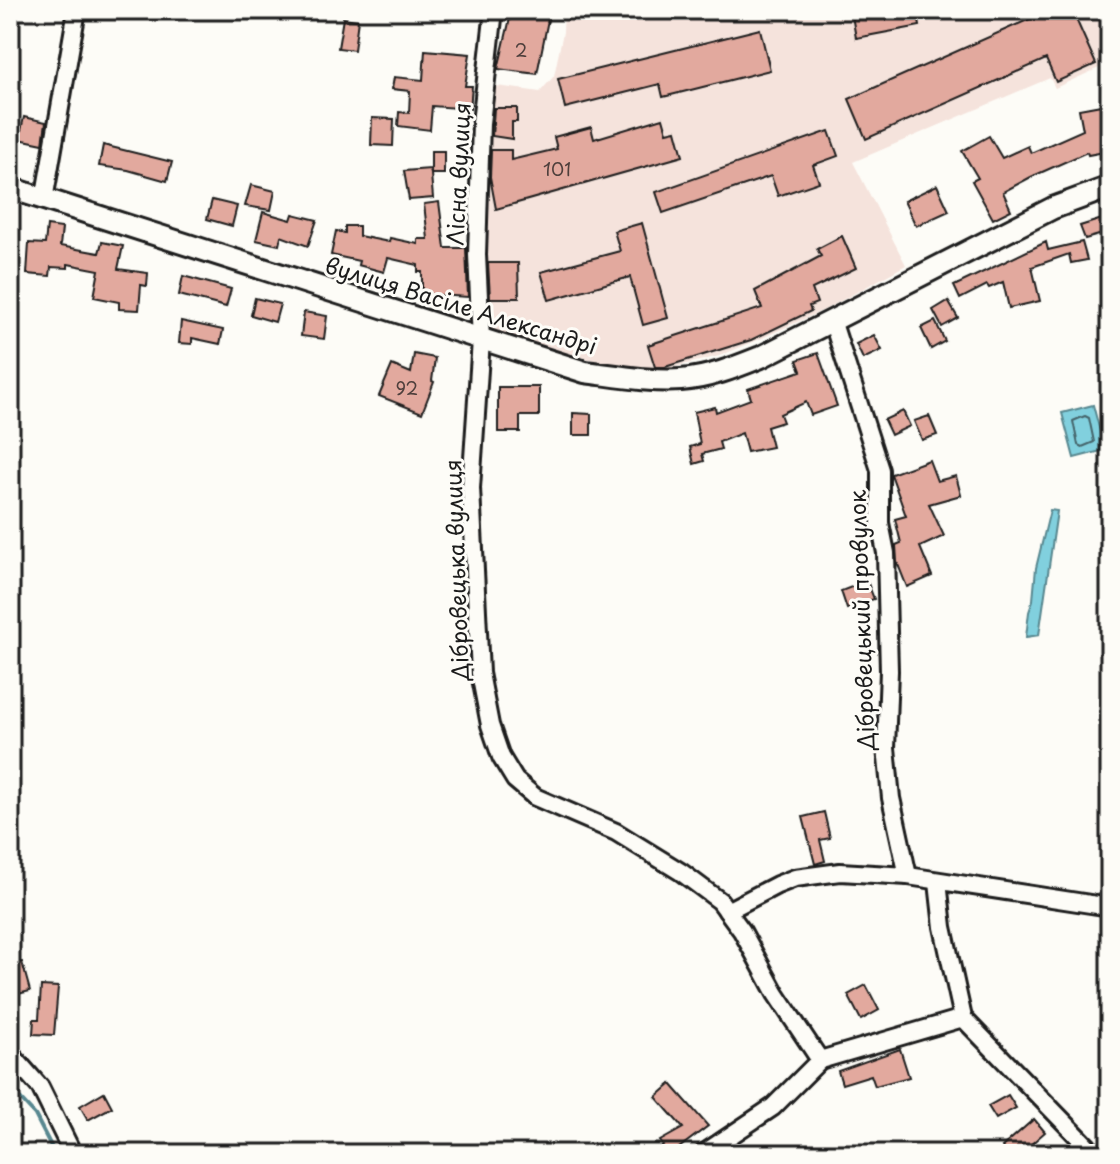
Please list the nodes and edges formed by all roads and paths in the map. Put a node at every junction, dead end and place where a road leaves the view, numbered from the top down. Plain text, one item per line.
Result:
1 (77, 10) edge
2 (494, 10) edge
3 (1110, 187) edge
4 (10, 188) edge
5 (44, 200) junction
6 (832, 320) junction
7 (481, 340) junction
8 (908, 876) junction
9 (938, 882) junction
10 (1110, 907) edge
11 (727, 911) junction
12 (963, 1018) junction
13 (10, 1053) edge
14 (820, 1060) junction
15 (73, 1154) edge
16 (703, 1154) edge
17 (1095, 1154) edge

1 - 5 street
2 - 7 street, Лісна вулиця
3 - 6 main road, вулиця Васіле Александрі
4 - 5 main road, вулиця Васіле Александрі
5 - 7 main road, вулиця Васіле Александрі
6 - 7 main road, вулиця Васіле Александрі
6 - 8 street, Дібровецький провулок
7 - 11 street, Дібровецька вулиця
8 - 9 street
8 - 11 street
9 - 10 street
9 - 12 street
11 - 14 street, Дібровецька вулиця
12 - 14 street
12 - 17 street
13 - 15 street
14 - 16 street

